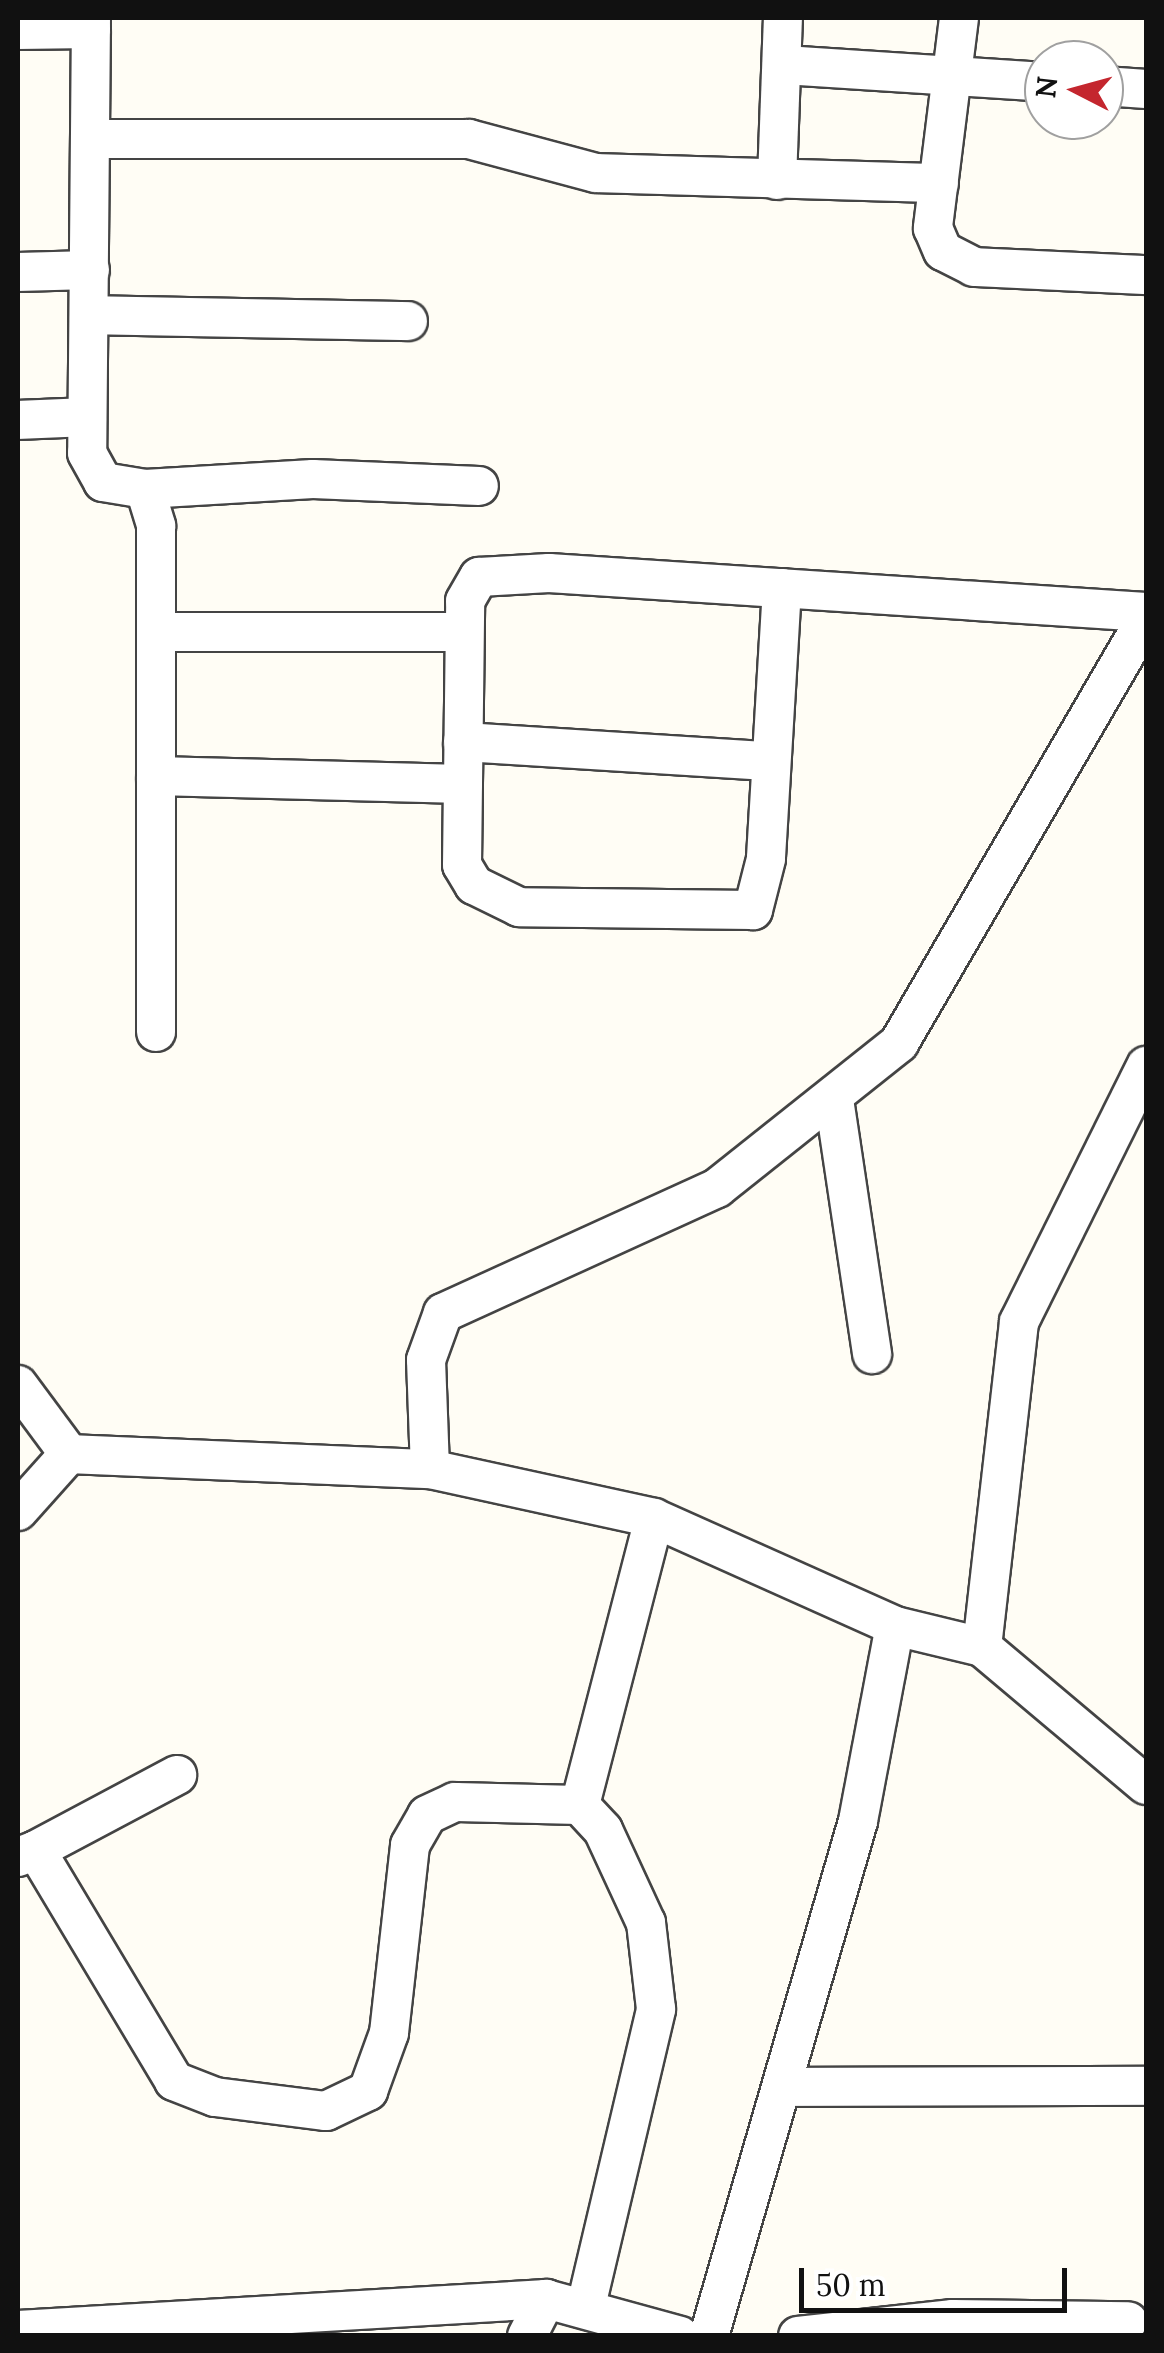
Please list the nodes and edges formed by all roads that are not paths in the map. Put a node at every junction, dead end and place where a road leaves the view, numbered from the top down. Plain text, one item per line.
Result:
1 (783, 18) edge
2 (959, 18) edge
3 (91, 23) edge
4 (18, 30) edge
5 (784, 65) junction
6 (952, 76) junction
7 (1024, 81) edge
8 (92, 139) junction
9 (778, 180) junction
10 (939, 183) junction
11 (90, 270) junction
12 (18, 272) edge
13 (1146, 276) edge
14 (89, 315) junction
15 (408, 321) dead end
16 (87, 418) junction
17 (18, 420) edge
18 (479, 486) dead end
19 (145, 489) junction
20 (782, 588) junction
21 (1146, 615) edge
22 (156, 632) junction
23 (464, 632) junction
24 (463, 742) junction
25 (768, 761) junction
26 (156, 776) junction
27 (463, 784) junction
28 (156, 1032) dead end
29 (1146, 1066) edge
30 (834, 1099) junction
31 (872, 1354) dead end
32 (18, 1385) edge
33 (69, 1454) junction
34 (430, 1469) junction
35 (18, 1511) edge
36 (654, 1518) junction
37 (894, 1626) junction
38 (982, 1647) junction
39 (177, 1775) dead end
40 (1146, 1785) edge
41 (580, 1806) junction
42 (27, 1853) edge
43 (1146, 2086) edge
44 (783, 2087) junction
45 (546, 2298) junction
46 (586, 2306) junction
47 (1128, 2321) dead end
48 (18, 2330) edge
49 (528, 2336) edge
50 (680, 2336) edge
51 (709, 2336) edge
52 (798, 2336) edge

1 - 5 street
2 - 6 street
3 - 4 street
3 - 8 street
5 - 6 street
5 - 9 street
6 - 7 street
6 - 10 street
8 - 9 street
8 - 11 street
9 - 10 street
10 - 13 street
11 - 12 street
11 - 14 street
14 - 15 street
14 - 16 street
16 - 17 street
16 - 19 street
18 - 19 street
19 - 22 street
20 - 21 street
20 - 23 street
20 - 25 street
21 - 30 street
22 - 23 street
22 - 26 street
23 - 24 street
24 - 25 street
24 - 27 street
25 - 27 street
26 - 27 street
26 - 28 street
29 - 38 street
30 - 31 street
30 - 34 street
32 - 33 street
33 - 34 street
33 - 35 street
34 - 36 street
36 - 37 street
36 - 41 street
37 - 38 street
37 - 44 street
38 - 40 street
39 - 42 street
41 - 42 street
41 - 46 street
43 - 44 street
44 - 51 street
45 - 46 street
45 - 48 street
45 - 49 street
46 - 50 street
47 - 52 street

